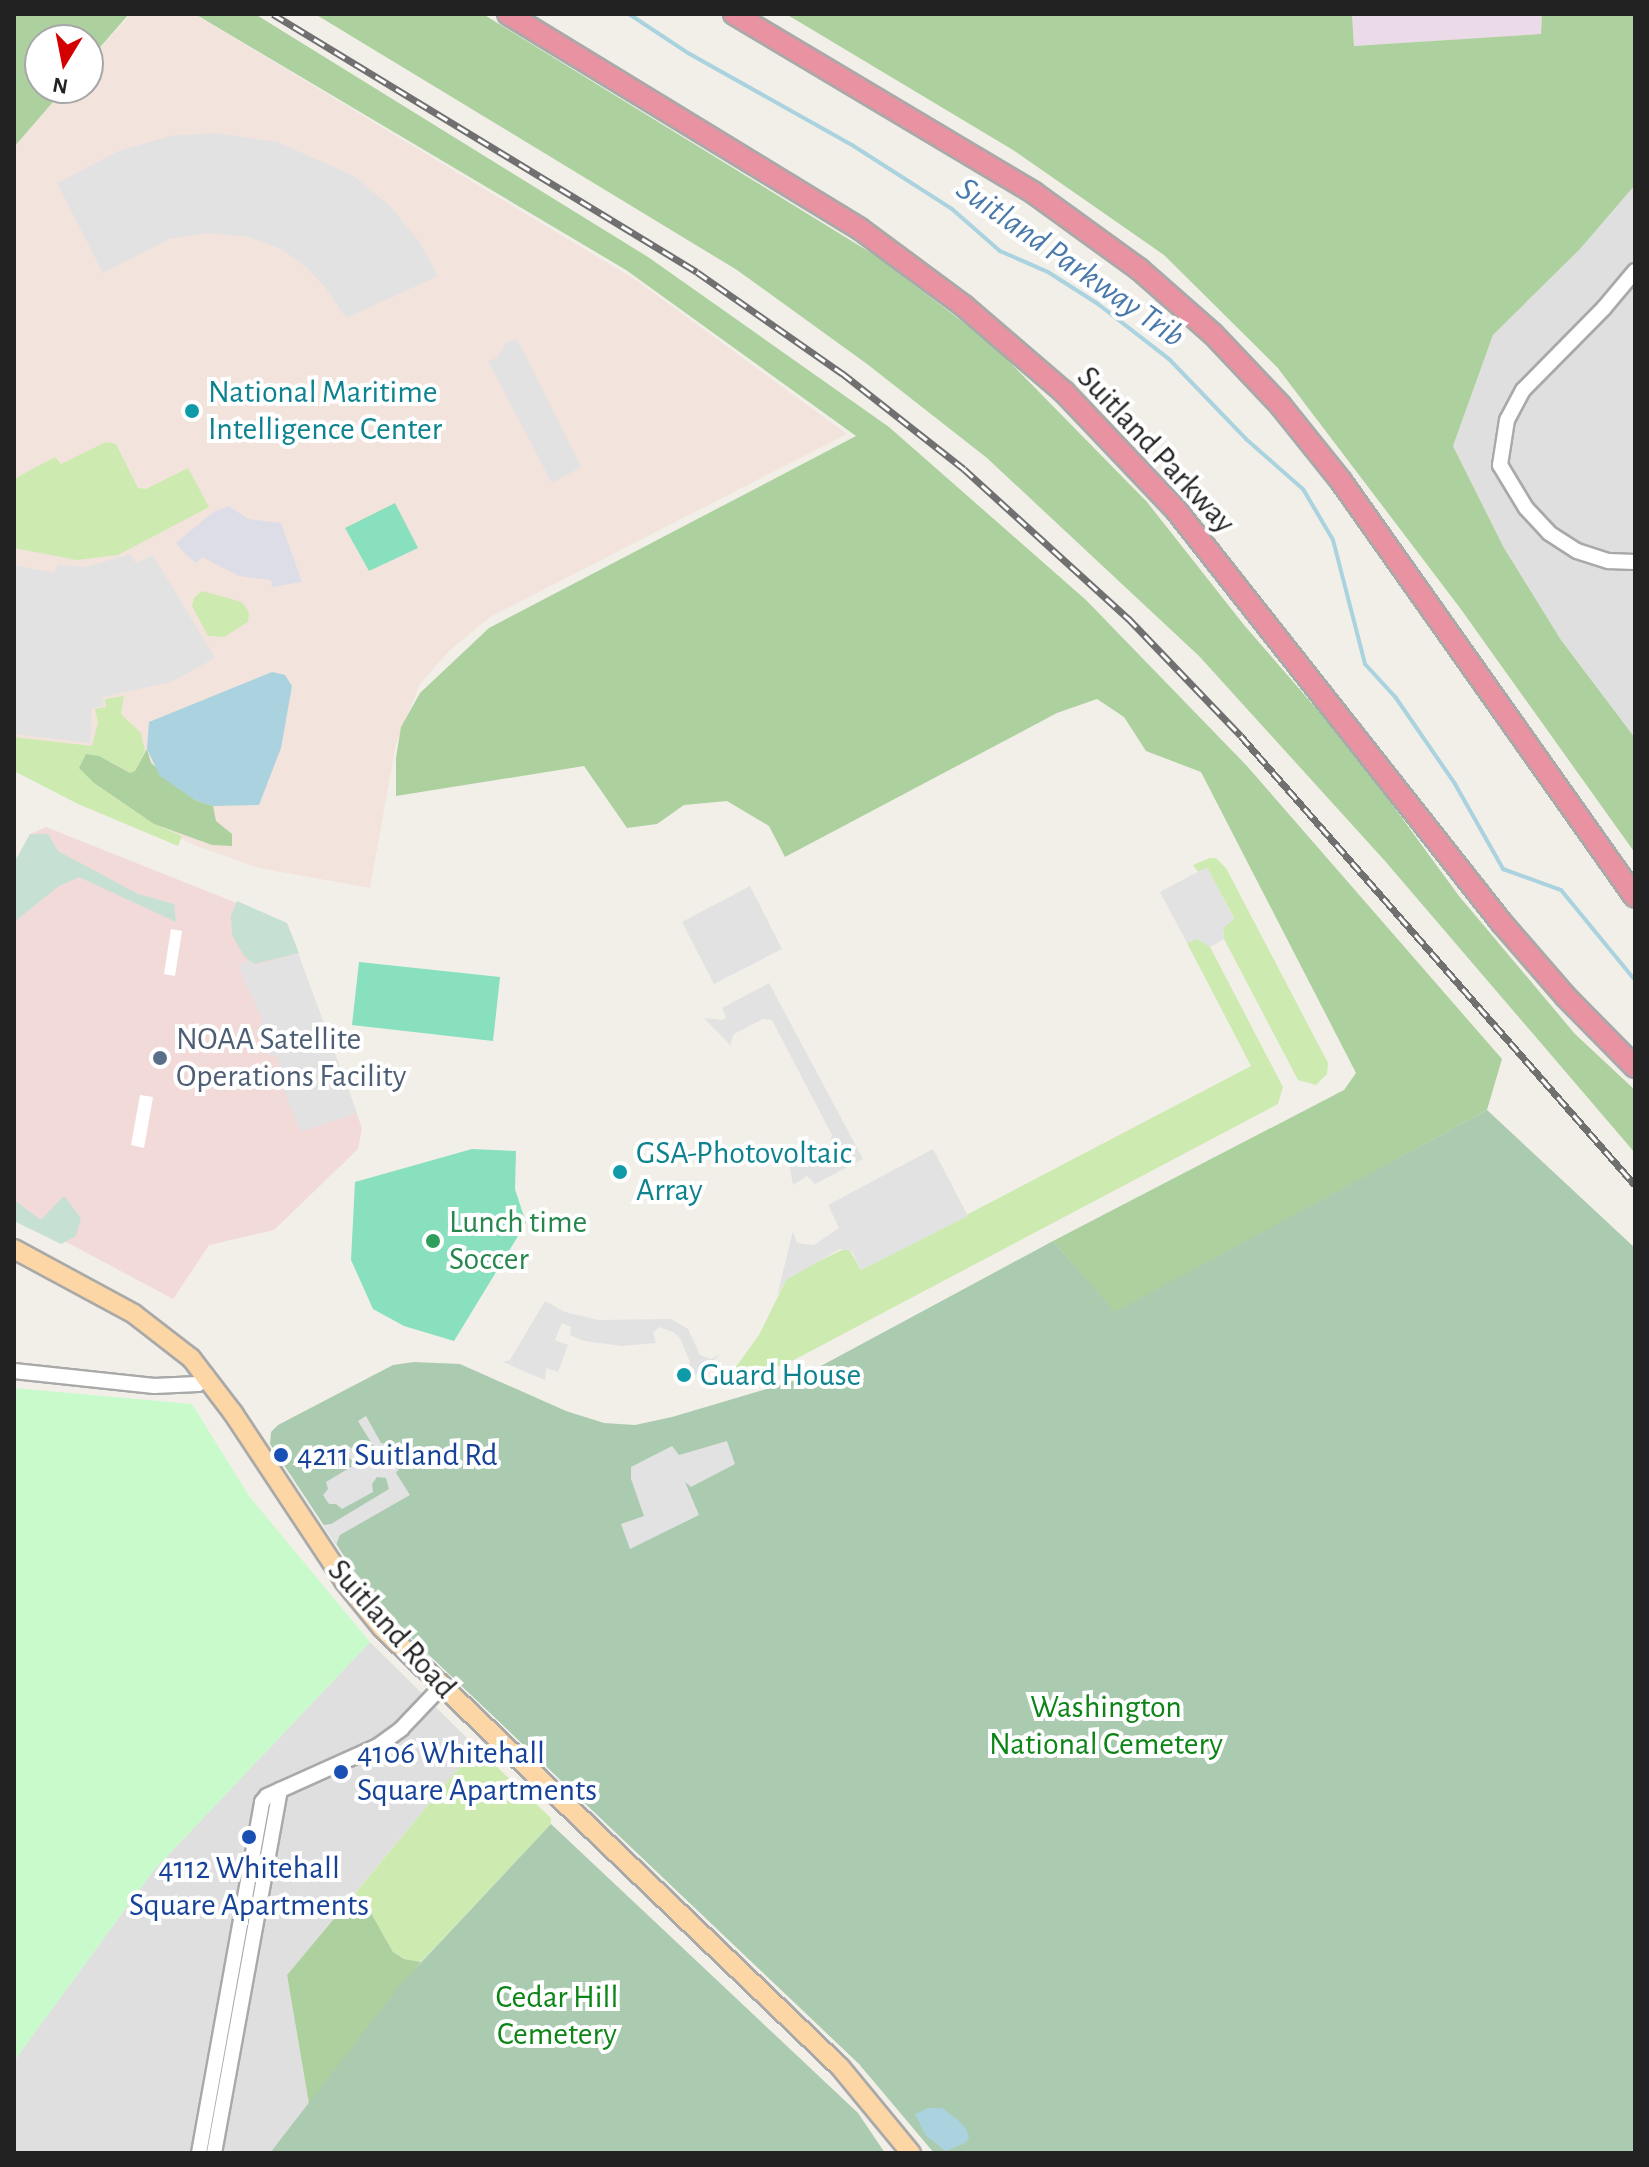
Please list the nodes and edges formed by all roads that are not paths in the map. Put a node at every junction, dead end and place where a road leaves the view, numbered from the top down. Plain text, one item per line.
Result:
1 (508, 14) edge
2 (734, 14) edge
3 (1635, 271) edge
4 (1635, 562) edge
5 (1635, 897) edge
6 (1635, 1067) edge
7 (14, 1249) edge
8 (14, 1371) edge
9 (207, 1376) junction
10 (441, 1687) junction
11 (280, 1790) junction
12 (199, 2153) edge
13 (214, 2153) edge
14 (911, 2153) edge

1 - 6 highway, Suitland Parkway
2 - 5 highway
3 - 4 street
7 - 9 main road, Suitland Road
8 - 9 street
9 - 10 main road, Suitland Road
10 - 11 street
10 - 14 main road, Suitland Road
11 - 12 street
11 - 13 street

